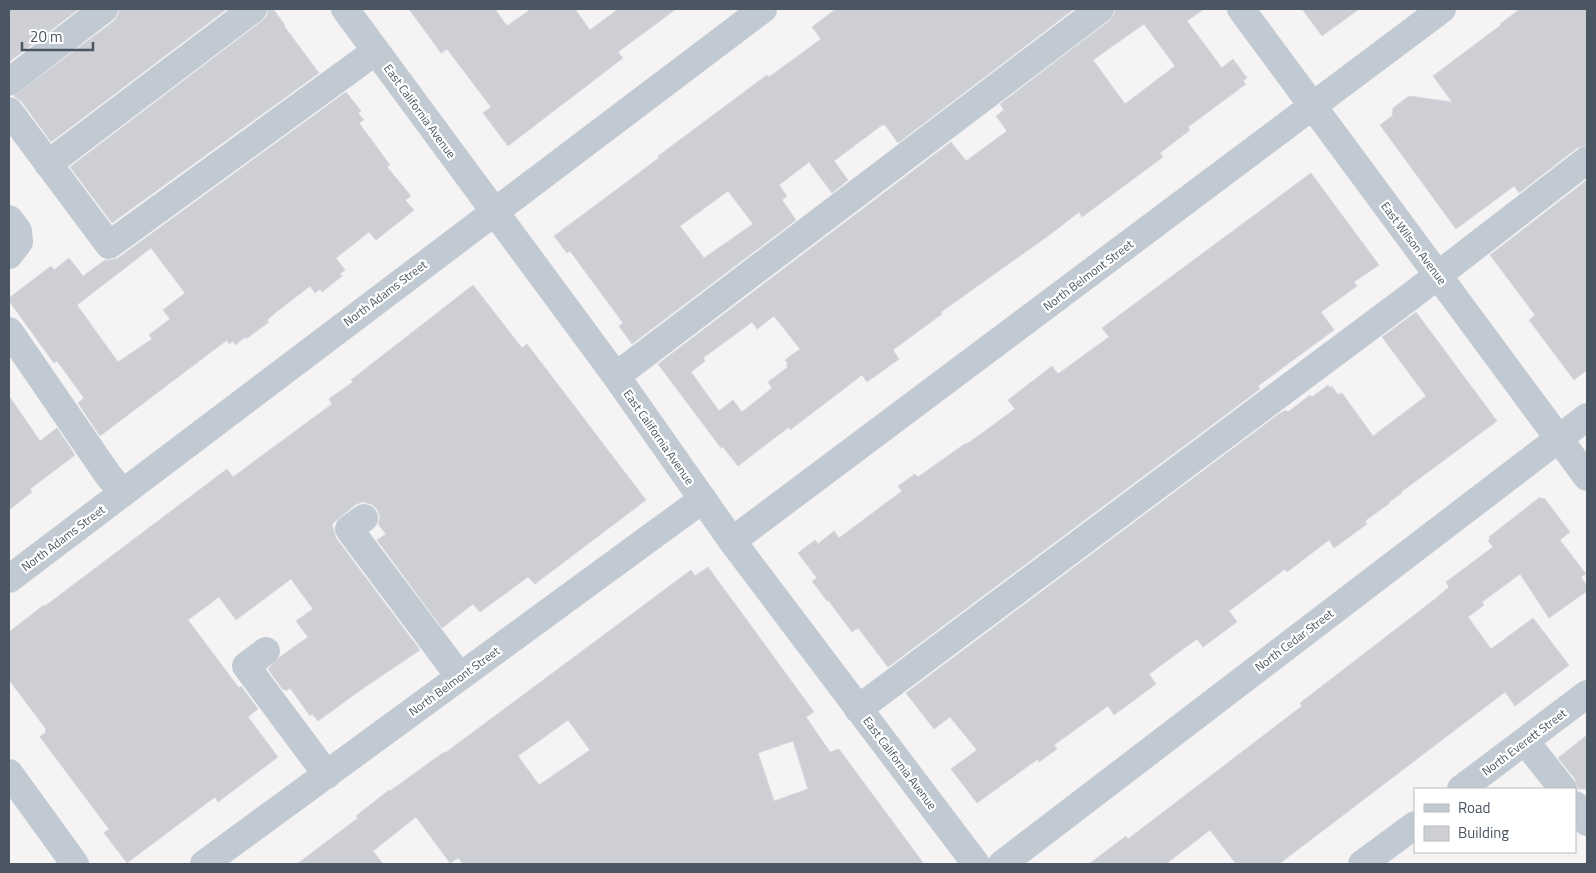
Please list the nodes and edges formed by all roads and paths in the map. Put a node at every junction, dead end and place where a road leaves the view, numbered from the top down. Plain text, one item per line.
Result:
1 (104, 9) edge
2 (253, 9) edge
3 (345, 9) edge
4 (763, 9) edge
5 (1100, 9) edge
6 (1241, 9) edge
7 (1442, 9) edge
8 (376, 51) junction
9 (9, 82) edge
10 (1313, 107) junction
11 (9, 110) edge
12 (1587, 160) edge
13 (48, 164) junction
14 (494, 211) junction
15 (9, 219) edge
16 (9, 255) edge
17 (1438, 275) junction
18 (9, 331) edge
19 (616, 376) junction
20 (1587, 417) edge
21 (1559, 439) junction
22 (1587, 477) edge
23 (123, 493) junction
24 (703, 499) junction
25 (364, 518) dead end
26 (732, 541) junction
27 (9, 579) edge
28 (266, 651) dead end
29 (460, 677) junction
30 (1587, 694) edge
31 (858, 709) junction
32 (1525, 741) junction
33 (9, 773) edge
34 (327, 775) junction
35 (1462, 788) edge
36 (1562, 788) edge
37 (1576, 806) edge
38 (1587, 822) edge
39 (1414, 825) edge
40 (75, 864) edge
41 (204, 864) edge
42 (976, 864) edge
43 (1002, 864) edge
44 (1362, 864) edge

1 - 9 street
2 - 13 street
3 - 8 street, East California Avenue
4 - 14 street, North Adams Street
5 - 19 street
6 - 10 street, East Wilson Avenue
7 - 10 street, North Belmont Street
8 - 13 street
8 - 14 street, East California Avenue
10 - 17 street, East Wilson Avenue
10 - 26 street, North Belmont Street
11 - 13 street
12 - 17 street
14 - 19 street, East California Avenue
14 - 23 street, North Adams Street
15 - 16 street
17 - 21 street, East Wilson Avenue
17 - 31 street
18 - 23 street
19 - 24 street, East California Avenue
20 - 21 street, North Cedar Street
21 - 22 street, East Wilson Avenue
21 - 43 street, North Cedar Street
23 - 27 street, North Adams Street
24 - 26 street, East California Avenue
24 - 29 street, North Belmont Street
25 - 29 street
26 - 31 street, East California Avenue
28 - 34 street
29 - 34 street, North Belmont Street
30 - 32 street, North Everett Street
31 - 42 street, East California Avenue
32 - 35 street, North Everett Street
32 - 36 street
33 - 40 street
34 - 41 street, North Belmont Street
37 - 38 street
39 - 44 street

